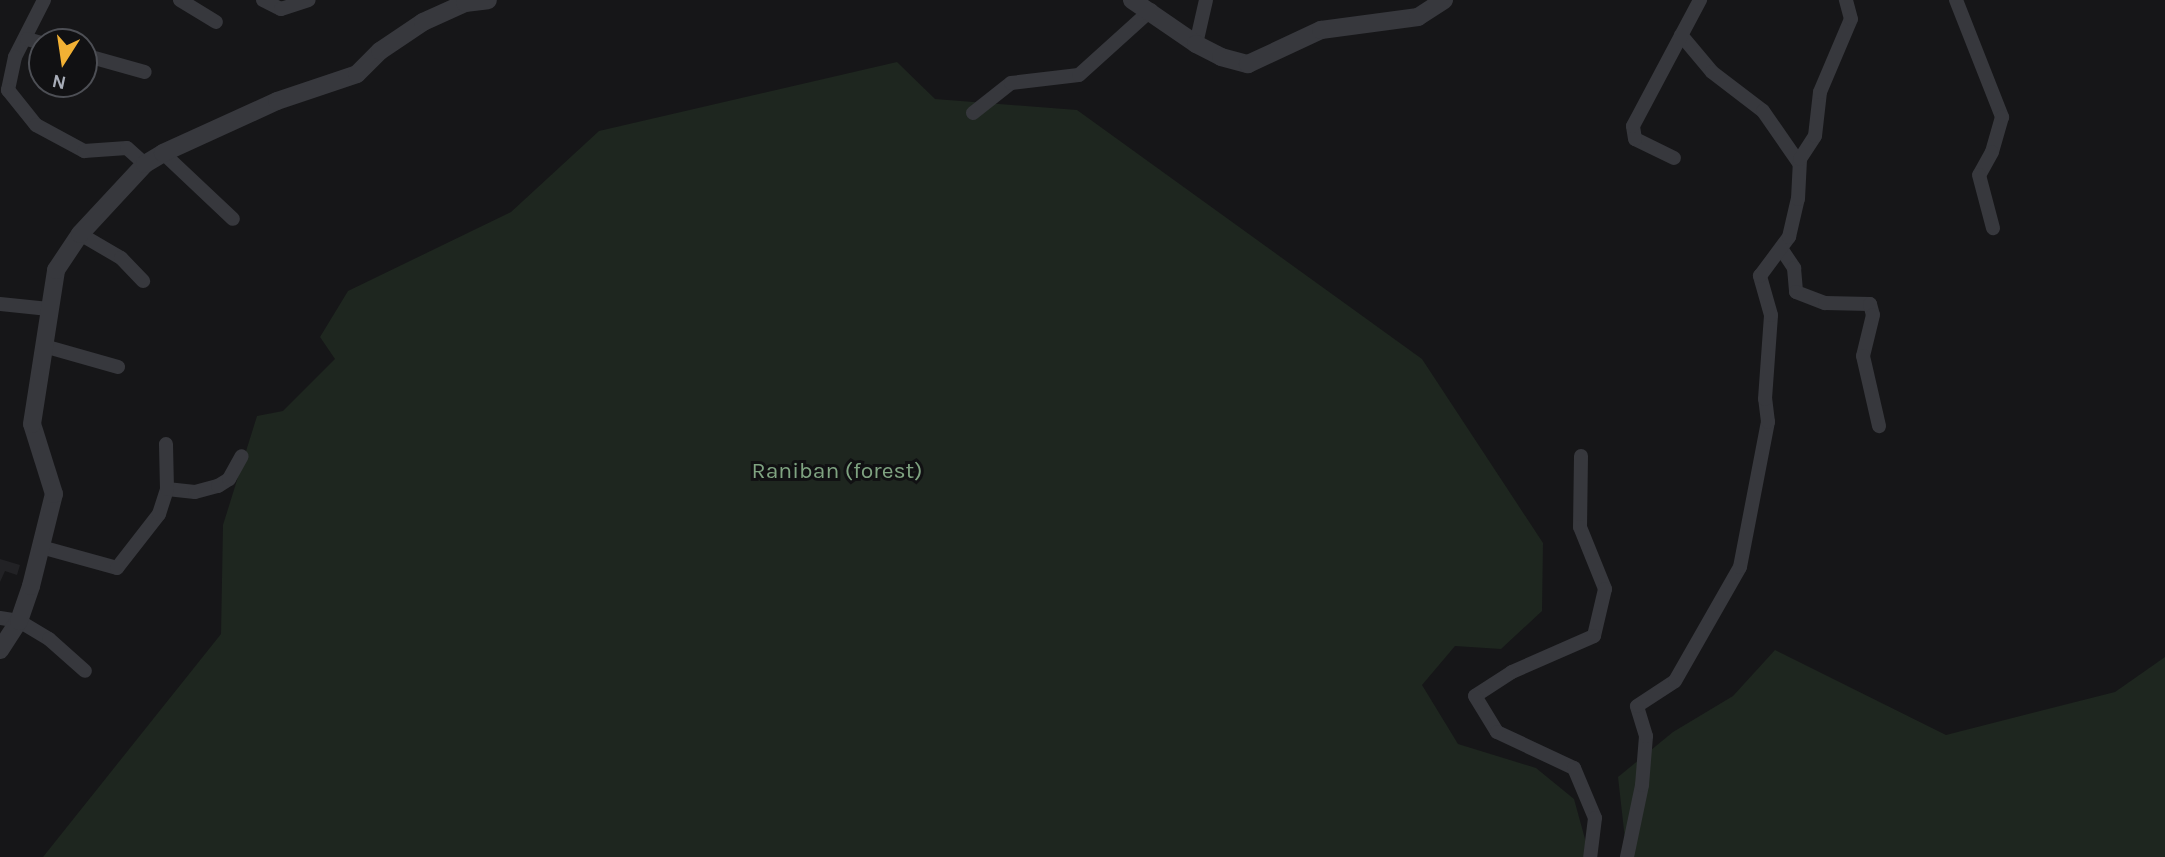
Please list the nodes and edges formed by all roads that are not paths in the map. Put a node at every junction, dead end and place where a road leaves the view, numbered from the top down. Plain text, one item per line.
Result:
1 (44, 0) edge
2 (180, 0) edge
3 (263, 0) edge
4 (309, 0) edge
5 (488, 0) edge
6 (1132, 0) edge
7 (1206, 0) edge
8 (1444, 0) edge
9 (1700, 0) edge
10 (1846, 0) edge
11 (1956, 0) edge
12 (1151, 10) junction
13 (216, 22) dead end
14 (1681, 35) junction
15 (27, 39) joint
16 (1196, 44) junction
17 (98, 59) edge
18 (145, 72) dead end
19 (4, 90) edge
20 (973, 113) dead end
21 (163, 153) junction
22 (1674, 158) dead end
23 (1799, 163) junction
24 (145, 164) junction
25 (233, 219) dead end
26 (1993, 228) dead end
27 (80, 234) junction
28 (1782, 250) junction
29 (143, 281) dead end
30 (0, 304) edge
31 (49, 309) junction
32 (44, 346) junction
33 (118, 367) dead end
34 (1879, 426) dead end
35 (166, 444) dead end
36 (242, 456) dead end
37 (1581, 456) dead end
38 (167, 489) junction
39 (41, 547) junction
40 (0, 618) edge
41 (19, 621) junction
42 (0, 650) edge
43 (85, 671) dead end
44 (1590, 857) edge
45 (1627, 857) edge

1 - 15 street
2 - 13 street
3 - 4 street
5 - 21 street
6 - 12 street
7 - 16 street
8 - 16 street
9 - 14 street
10 - 23 street
11 - 26 street
12 - 16 street
12 - 20 street
14 - 22 street
14 - 23 street
15 - 19 street
17 - 18 street
19 - 24 street
21 - 24 street
21 - 25 street
23 - 28 street
24 - 27 street
27 - 29 street
27 - 31 street
28 - 34 street
28 - 45 street
30 - 31 street
31 - 32 street
32 - 33 street
32 - 39 street
35 - 38 street
36 - 38 street
37 - 44 street
38 - 39 street
39 - 41 street
40 - 41 street
41 - 42 street
41 - 43 street

